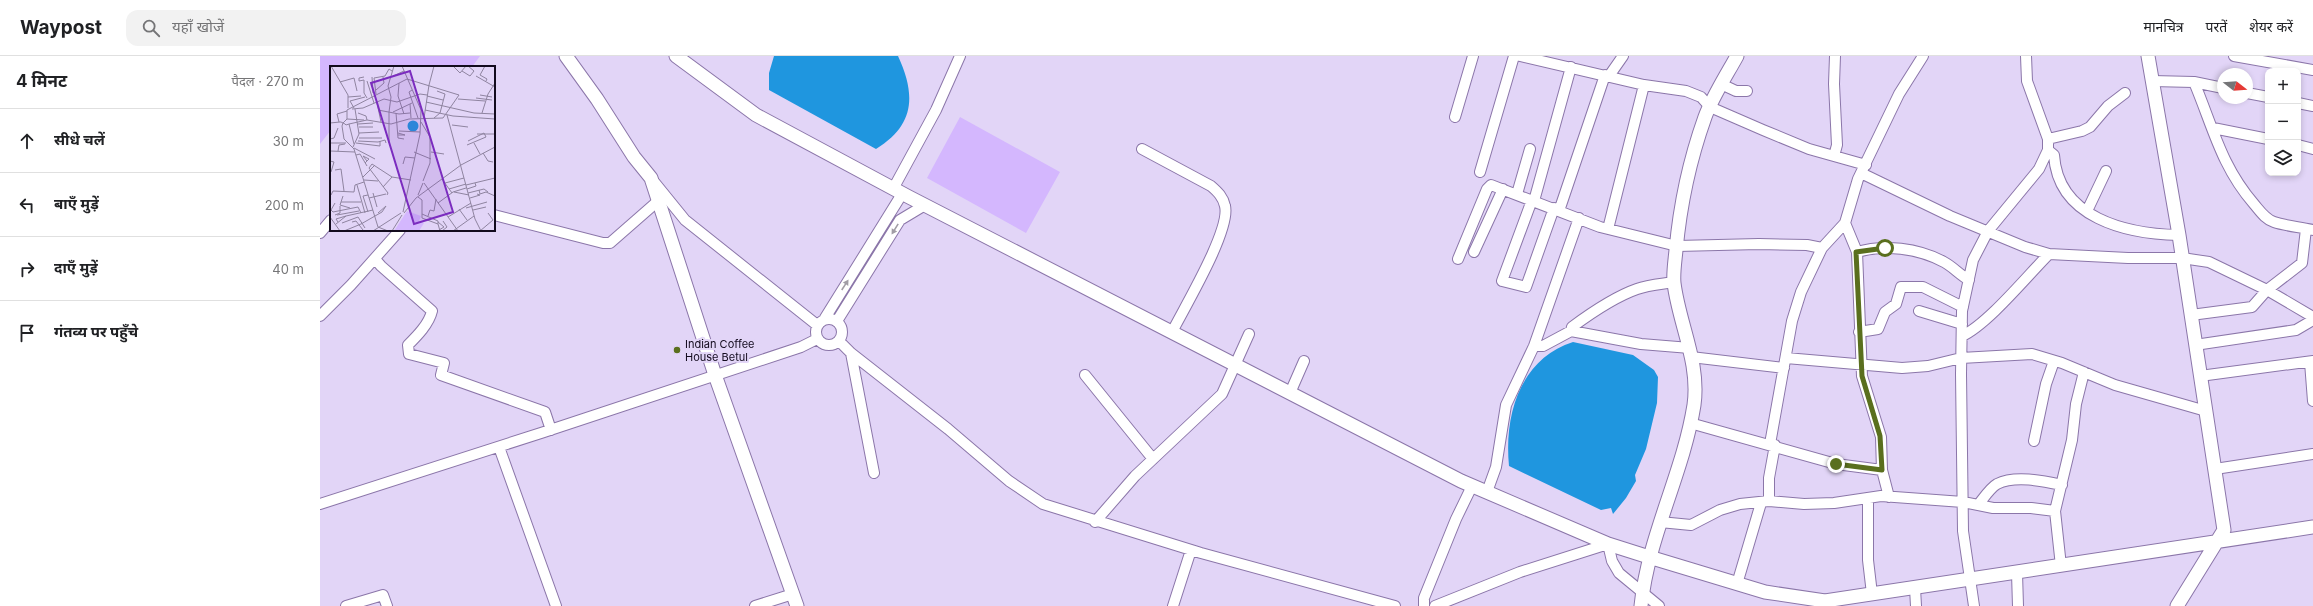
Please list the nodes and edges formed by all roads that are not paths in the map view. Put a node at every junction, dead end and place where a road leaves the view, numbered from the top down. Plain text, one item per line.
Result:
1 (566, 56) edge
2 (676, 56) edge
3 (960, 56) edge
4 (1473, 56) edge
5 (1514, 56) edge
6 (1520, 56) edge
7 (1623, 56) edge
8 (1737, 56) edge
9 (1835, 56) edge
10 (1923, 56) edge
11 (2026, 56) edge
12 (2148, 56) edge
13 (2234, 56) edge
14 (1568, 63) edge
15 (2313, 70) edge
16 (1607, 75) junction
17 (2152, 81) junction
18 (2194, 82) junction
19 (1644, 84) junction
20 (1721, 84) junction
21 (2217, 87) edge
22 (1747, 91) dead end
23 (2125, 93) dead end
24 (2253, 94) edge
25 (2265, 96) edge
26 (2301, 104) edge
27 (2313, 106) edge
28 (1710, 107) junction
29 (1455, 117) dead end
30 (2213, 128) junction
31 (2265, 138) edge
32 (2048, 140) junction
33 (2301, 146) edge
34 (2313, 148) edge
35 (1142, 149) dead end
36 (1530, 149) dead end
37 (2048, 150) junction
38 (1834, 156) junction
39 (1863, 169) junction
40 (2106, 171) dead end
41 (1480, 172) dead end
42 (651, 178) junction
43 (1503, 189) junction
44 (898, 191) junction
45 (1517, 194) junction
46 (1533, 200) junction
47 (658, 201) junction
48 (925, 206) junction
49 (1557, 210) junction
50 (2087, 212) junction
51 (495, 215) edge
52 (1579, 218) junction
53 (330, 221) edge
54 (1845, 223) junction
55 (1608, 229) junction
56 (2310, 229) edge
57 (399, 231) edge
58 (1988, 232) junction
59 (320, 234) edge
60 (2179, 235) junction
61 (1676, 246) junction
62 (1822, 248) junction
63 (1474, 252) dead end
64 (1856, 252) junction
65 (2049, 254) junction
66 (2182, 258) junction
67 (375, 259) junction
68 (1458, 259) dead end
69 (1969, 280) junction
70 (1674, 282) junction
71 (2267, 290) junction
72 (1963, 307) junction
73 (1919, 311) dead end
74 (2191, 315) junction
75 (320, 316) edge
76 (2313, 317) edge
77 (825, 318) junction
78 (2313, 320) edge
79 (837, 321) junction
80 (1962, 324) junction
81 (817, 325) junction
82 (1571, 331) junction
83 (1172, 332) junction
84 (1860, 332) junction
85 (1249, 334) dead end
86 (1962, 336) junction
87 (818, 339) junction
88 (839, 341) junction
89 (2195, 345) junction
90 (1534, 346) junction
91 (851, 353) junction
92 (1691, 353) junction
93 (1786, 358) junction
94 (1961, 358) junction
95 (1304, 361) dead end
96 (2054, 361) junction
97 (2311, 361) edge
98 (1234, 364) junction
99 (1861, 364) junction
100 (1784, 368) junction
101 (2084, 372) junction
102 (1085, 374) dead end
103 (715, 375) junction
104 (2200, 376) junction
105 (1290, 393) junction
106 (2313, 401) edge
107 (2206, 411) junction
108 (1690, 423) junction
109 (551, 430) junction
110 (2034, 441) dead end
111 (1772, 445) junction
112 (499, 446) junction
113 (2313, 454) edge
114 (1153, 459) junction
115 (2215, 469) junction
116 (1882, 470) junction
117 (874, 473) dead end
118 (2062, 485) junction
119 (1472, 486) junction
120 (1487, 492) junction
121 (1889, 497) junction
122 (1868, 498) junction
123 (1765, 502) junction
124 (1964, 502) junction
125 (320, 504) edge
126 (1978, 505) junction
127 (2055, 511) junction
128 (1095, 522) junction
129 (1660, 522) junction
130 (2313, 527) edge
131 (2218, 541) junction
132 (1608, 544) junction
133 (1191, 550) junction
134 (1649, 557) junction
135 (2061, 566) junction
136 (2017, 573) junction
137 (1969, 580) junction
138 (1737, 584) junction
139 (1915, 588) junction
140 (1642, 592) junction
141 (1872, 594) junction
142 (795, 600) edge
143 (1801, 602) edge
144 (346, 606) edge
145 (387, 606) edge
146 (556, 606) edge
147 (755, 606) edge
148 (1173, 606) edge
149 (1395, 606) edge
150 (1424, 606) edge
151 (1434, 606) edge
152 (1641, 606) edge
153 (1658, 606) edge
154 (1916, 606) edge
155 (1974, 606) edge
156 (2018, 606) edge
157 (2177, 606) edge

1 - 42 main road
2 - 44 main road
3 - 44 street
4 - 29 street
5 - 41 street
6 - 14 street
7 - 16 street
8 - 20 main road
9 - 38 street
10 - 39 street
11 - 32 street
12 - 17 main road
13 - 15 street
14 - 16 street
14 - 46 street
16 - 19 street
16 - 49 street
17 - 18 street
17 - 60 main road
18 - 21 street
18 - 30 street
19 - 28 street
19 - 55 street
20 - 22 street
20 - 28 main road
23 - 32 street
24 - 25 street
26 - 27 street
28 - 38 street
28 - 61 main road
30 - 31 street
30 - 56 street
32 - 37 street
33 - 34 street
35 - 83 street
36 - 45 street
37 - 50 street
37 - 58 street
38 - 39 street
39 - 54 street
39 - 58 street
40 - 50 street
42 - 47 main road
42 - 81 street
43 - 45 street
43 - 63 street
43 - 68 street
44 - 48 main road
77 -> 44 street
45 - 46 street
46 - 49 street
46 - 49 street
47 - 51 street
47 - 103 main road
48 -> 79 street
48 - 83 main road
49 - 52 street
50 - 60 street
52 - 55 street
52 - 90 street
53 - 59 street
54 - 62 street
54 - 64 street
55 - 61 street
56 - 71 street
57 - 67 street
58 - 65 street
58 - 69 street
60 - 66 main road
61 - 62 street
61 - 70 main road
62 - 93 street
64 - 69 street
64 - 84 street
65 - 66 street
65 - 86 street
66 - 71 street
66 - 74 main road
67 - 75 street
67 - 109 street
69 - 72 street
70 - 82 street
70 - 92 main road
71 - 74 street
71 - 76 street
72 - 80 street
72 - 84 street
73 - 80 street
74 - 89 main road
77 - 79 street
77 - 81 street
78 - 89 street
79 - 88 street
80 - 86 street
81 - 87 street
82 - 90 street
82 - 92 street
83 - 98 main road
84 - 99 street
85 - 98 street
86 - 94 street
87 - 88 street
87 - 103 street
88 - 91 street
89 - 104 main road
90 - 120 street
91 - 117 street
91 - 128 street
92 - 100 street
92 - 108 main road
93 - 99 street
93 - 100 street
94 - 96 street
94 - 99 street
94 - 124 street
95 - 105 street
96 - 101 street
96 - 110 street
97 - 104 street
97 - 106 street
98 - 105 main road
98 - 114 street
99 - 116 street
100 - 111 street
101 - 107 street
101 - 118 street
102 - 114 street
103 - 109 street
103 - 142 main road
104 - 107 main road
105 - 119 main road
107 - 115 main road
108 - 111 street
108 - 129 main road
109 - 112 street
111 - 116 street
111 - 123 street
112 - 125 street
112 - 146 street
113 - 115 street
114 - 128 street
115 - 131 main road
116 - 121 street
118 - 126 street
118 - 127 street
119 - 120 main road
119 - 150 street
120 - 132 main road
121 - 122 street
121 - 124 street
122 - 123 street
122 - 141 street
123 - 129 street
123 - 138 street
124 - 126 street
124 - 137 street
126 - 127 street
127 - 135 street
128 - 133 street
129 - 134 main road
130 - 131 main road
131 - 135 main road
131 - 157 main road
132 - 134 main road
132 - 140 street
132 - 151 street
133 - 148 street
133 - 149 street
134 - 138 main road
134 - 140 main road
135 - 136 main road
136 - 137 main road
136 - 156 street
137 - 139 main road
137 - 155 street
138 - 143 main road
139 - 141 main road
139 - 154 street
140 - 152 main road
140 - 153 street
141 - 143 main road
142 - 147 street
144 - 145 street

